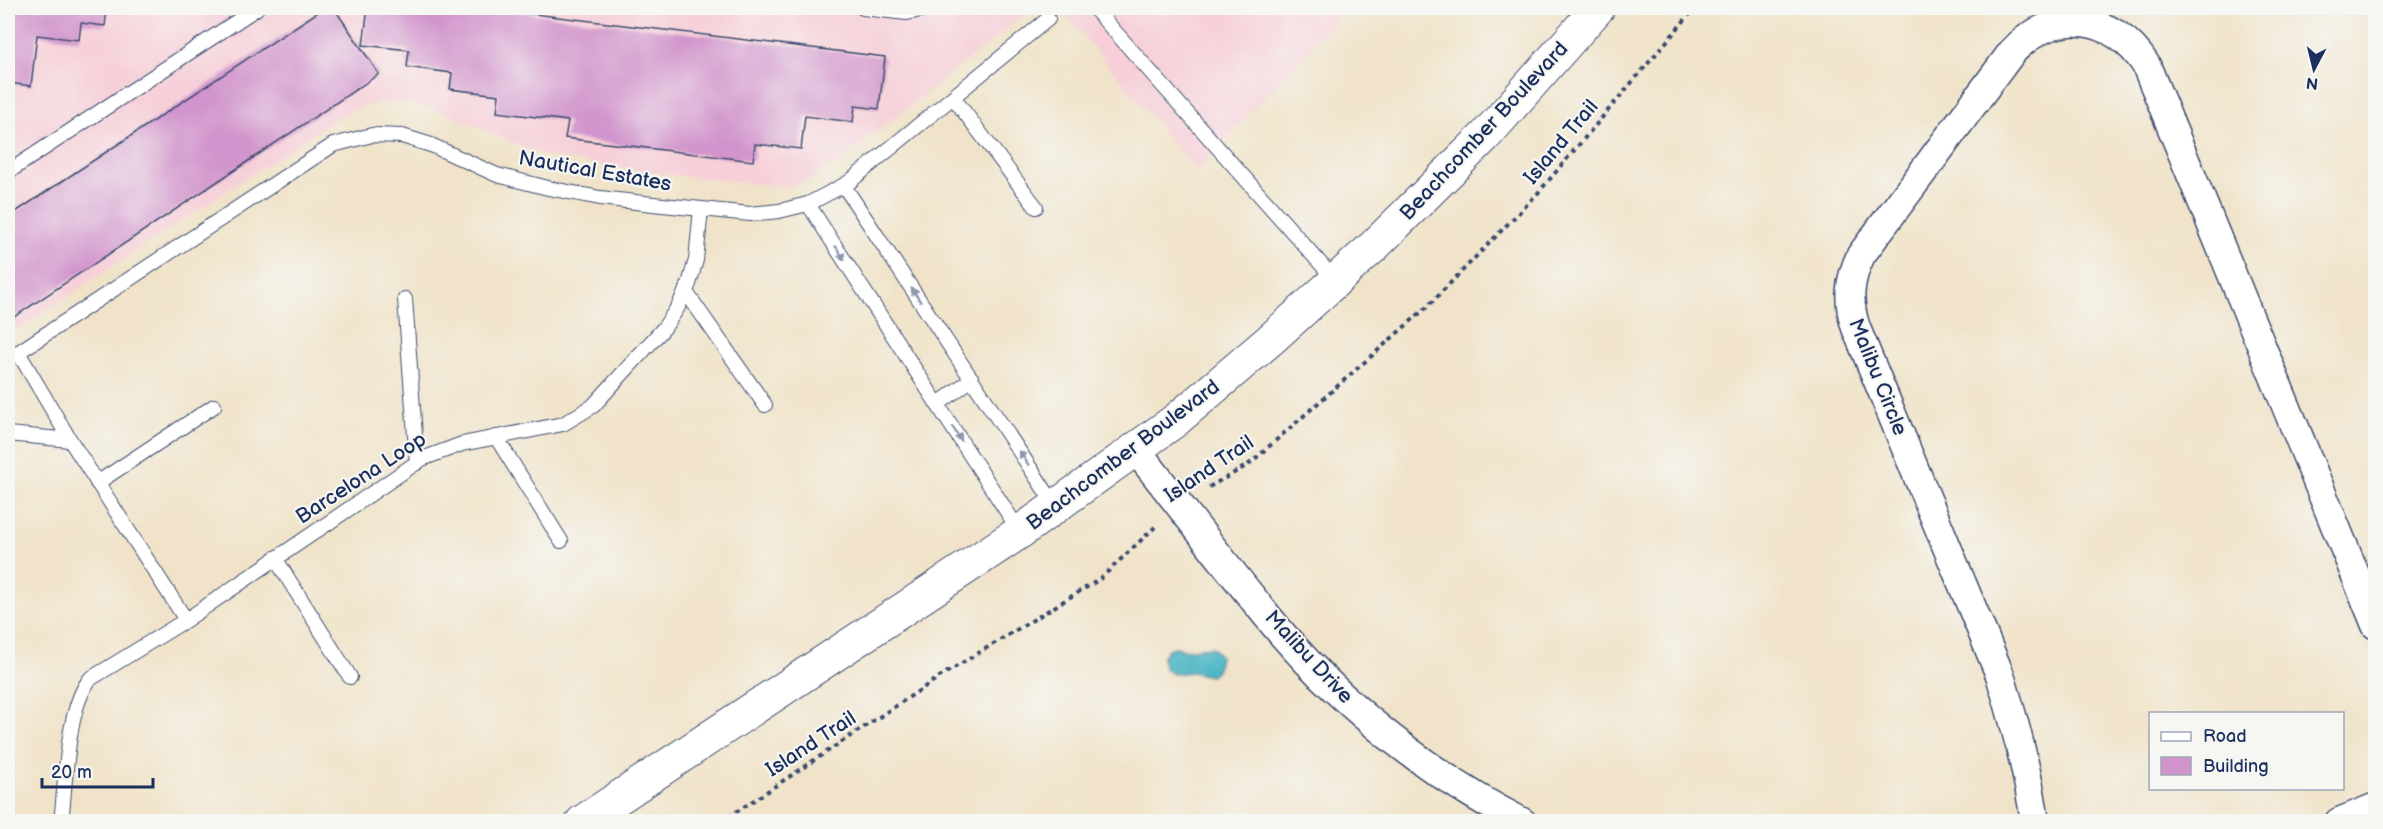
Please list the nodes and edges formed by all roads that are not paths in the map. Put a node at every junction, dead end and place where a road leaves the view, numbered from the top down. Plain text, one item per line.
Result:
1 (257, 8) edge
2 (863, 8) edge
3 (930, 8) edge
4 (1094, 8) edge
5 (1598, 8) edge
6 (2095, 16) edge
7 (1048, 19) dead end
8 (954, 97) junction
9 (8, 171) edge
10 (844, 186) junction
11 (808, 204) junction
12 (1035, 207) dead end
13 (701, 209) junction
14 (1336, 281) junction
15 (686, 292) junction
16 (405, 299) dead end
17 (13, 355) edge
18 (972, 379) junction
19 (938, 404) junction
20 (765, 405) dead end
21 (214, 406) dead end
22 (8, 434) edge
23 (496, 437) junction
24 (70, 440) junction
25 (1136, 450) junction
26 (417, 463) junction
27 (97, 483) junction
28 (1056, 507) junction
29 (1020, 532) junction
30 (561, 541) dead end
31 (276, 558) junction
32 (186, 620) junction
33 (2376, 625) edge
34 (350, 677) dead end
35 (2376, 807) edge
36 (61, 822) edge
37 (582, 822) edge
38 (1522, 822) edge
39 (2035, 822) edge
40 (2339, 822) edge

1 - 9 lane
2 - 3 lane
4 - 14 lane
5 - 14 street, Beachcomber Boulevard
6 - 33 street, Malibu Circle
6 - 39 street, Malibu Circle
7 - 8 lane, Nautical Estates
8 - 10 lane, Nautical Estates
8 - 12 lane
10 - 11 lane, Nautical Estates
18 -> 10 lane
11 - 13 lane, Nautical Estates
11 -> 19 lane
13 - 15 lane, Barcelona Loop
13 - 17 lane, Nautical Estates
14 - 25 street, Beachcomber Boulevard
15 - 20 lane
15 - 23 lane, Barcelona Loop
16 - 26 lane
17 - 24 lane, Nautical Estates
18 - 19 lane
28 -> 18 lane
19 -> 29 lane
21 - 27 lane
22 - 24 lane
23 - 26 lane, Barcelona Loop
23 - 30 lane
24 - 27 lane
25 - 28 street, Beachcomber Boulevard
25 - 38 street, Malibu Drive
26 - 31 lane, Barcelona Loop
27 - 32 lane
28 - 29 street, Beachcomber Boulevard
29 - 37 street, Beachcomber Boulevard
31 - 32 lane, Barcelona Loop
31 - 34 lane
32 - 36 lane, Barcelona Loop
35 - 40 street

